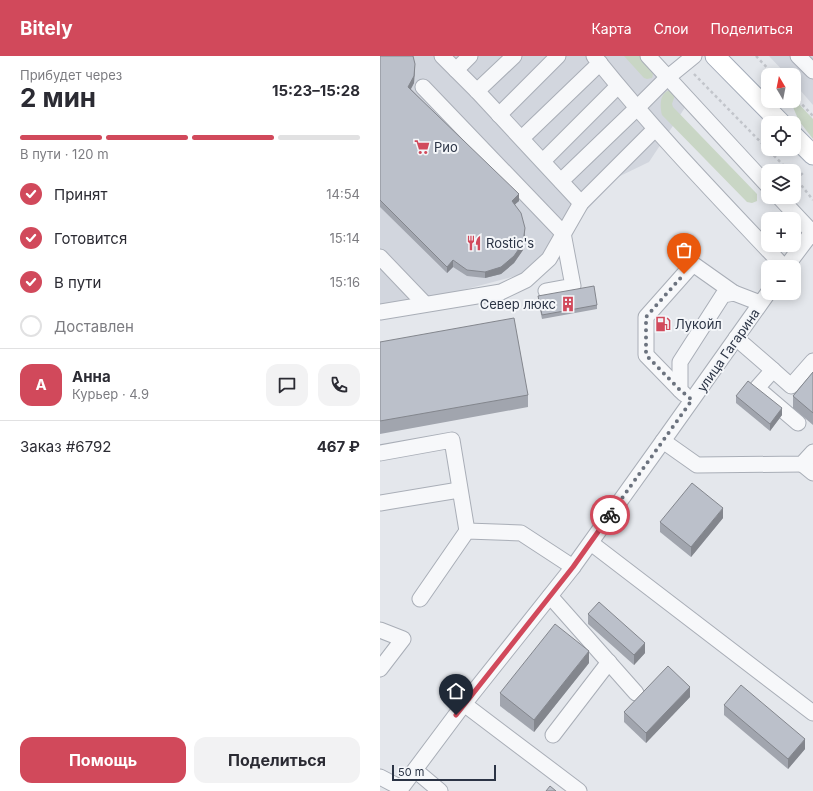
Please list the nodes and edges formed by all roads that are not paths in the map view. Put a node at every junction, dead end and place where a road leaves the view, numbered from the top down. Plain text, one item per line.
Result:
1 (442, 56) edge
2 (470, 56) edge
3 (514, 56) edge
4 (558, 56) edge
5 (648, 56) edge
6 (715, 56) edge
7 (798, 56) edge
8 (597, 59) edge
9 (689, 60) edge
10 (456, 70) junction
11 (813, 71) edge
12 (667, 78) junction
13 (618, 86) junction
14 (423, 87) dead end
15 (477, 91) junction
16 (637, 108) junction
17 (499, 114) junction
18 (774, 116) edge
19 (655, 129) junction
20 (522, 138) junction
21 (801, 143) edge
22 (813, 155) edge
23 (543, 161) junction
24 (761, 179) edge
25 (561, 181) junction
26 (581, 202) junction
27 (785, 204) edge
28 (813, 231) edge
29 (563, 233) junction
30 (380, 257) edge
31 (778, 260) edge
32 (790, 260) edge
33 (546, 291) dead end
34 (734, 293) junction
35 (761, 298) edge
36 (763, 300) edge
37 (425, 304) junction
38 (380, 312) edge
39 (736, 338) junction
40 (813, 361) edge
41 (773, 370) junction
42 (680, 390) junction
43 (692, 400) junction
44 (798, 423) dead end
45 (663, 441) junction
46 (813, 452) edge
47 (380, 453) edge
48 (807, 468) edge
49 (460, 490) junction
50 (380, 503) edge
51 (467, 531) junction
52 (591, 543) junction
53 (573, 567) junction
54 (550, 596) junction
55 (420, 599) dead end
56 (380, 630) edge
57 (609, 662) junction
58 (380, 669) edge
59 (636, 694) dead end
60 (464, 704) junction
61 (813, 713) edge
62 (553, 735) dead end
63 (415, 770) junction
64 (380, 777) edge
65 (400, 790) edge
66 (440, 791) edge
67 (578, 791) edge

1 - 10 street
2 - 10 street
3 - 15 street
4 - 17 street
5 - 12 street
6 - 18 main road
7 - 11 street
8 - 13 street
8 - 20 street
9 - 12 street
10 - 15 street
12 - 16 street
12 - 24 street
13 - 16 street
13 - 23 street
14 - 29 street
15 - 17 street
16 - 19 street
16 - 25 street
17 - 20 street
19 - 26 street
19 - 31 street
20 - 23 street
21 - 22 main road
23 - 25 street
25 - 26 street
26 - 29 street
27 - 28 street
28 - 32 street
29 - 33 street
29 - 37 street
30 - 37 street
34 - 35 street
34 - 42 street
34 - 42 street
36 - 39 street, улица Гагарина
37 - 38 street
39 - 41 street
39 - 43 street, улица Гагарина
40 - 41 street
41 - 44 street
42 - 43 street
43 - 45 street, улица Гагарина
45 - 48 street
45 - 52 street, улица Гагарина
46 - 48 street
47 - 49 street
49 - 50 street
49 - 51 street
51 - 53 street
51 - 55 street
52 - 53 street, улица Гагарина
52 - 61 street
53 - 54 street, улица Гагарина
54 - 57 street
54 - 60 street, улица Гагарина
56 - 58 street
57 - 59 street
57 - 62 street
60 - 63 street, улица Гагарина
60 - 67 street
63 - 65 street, улица Гагарина
63 - 66 street
64 - 65 street

